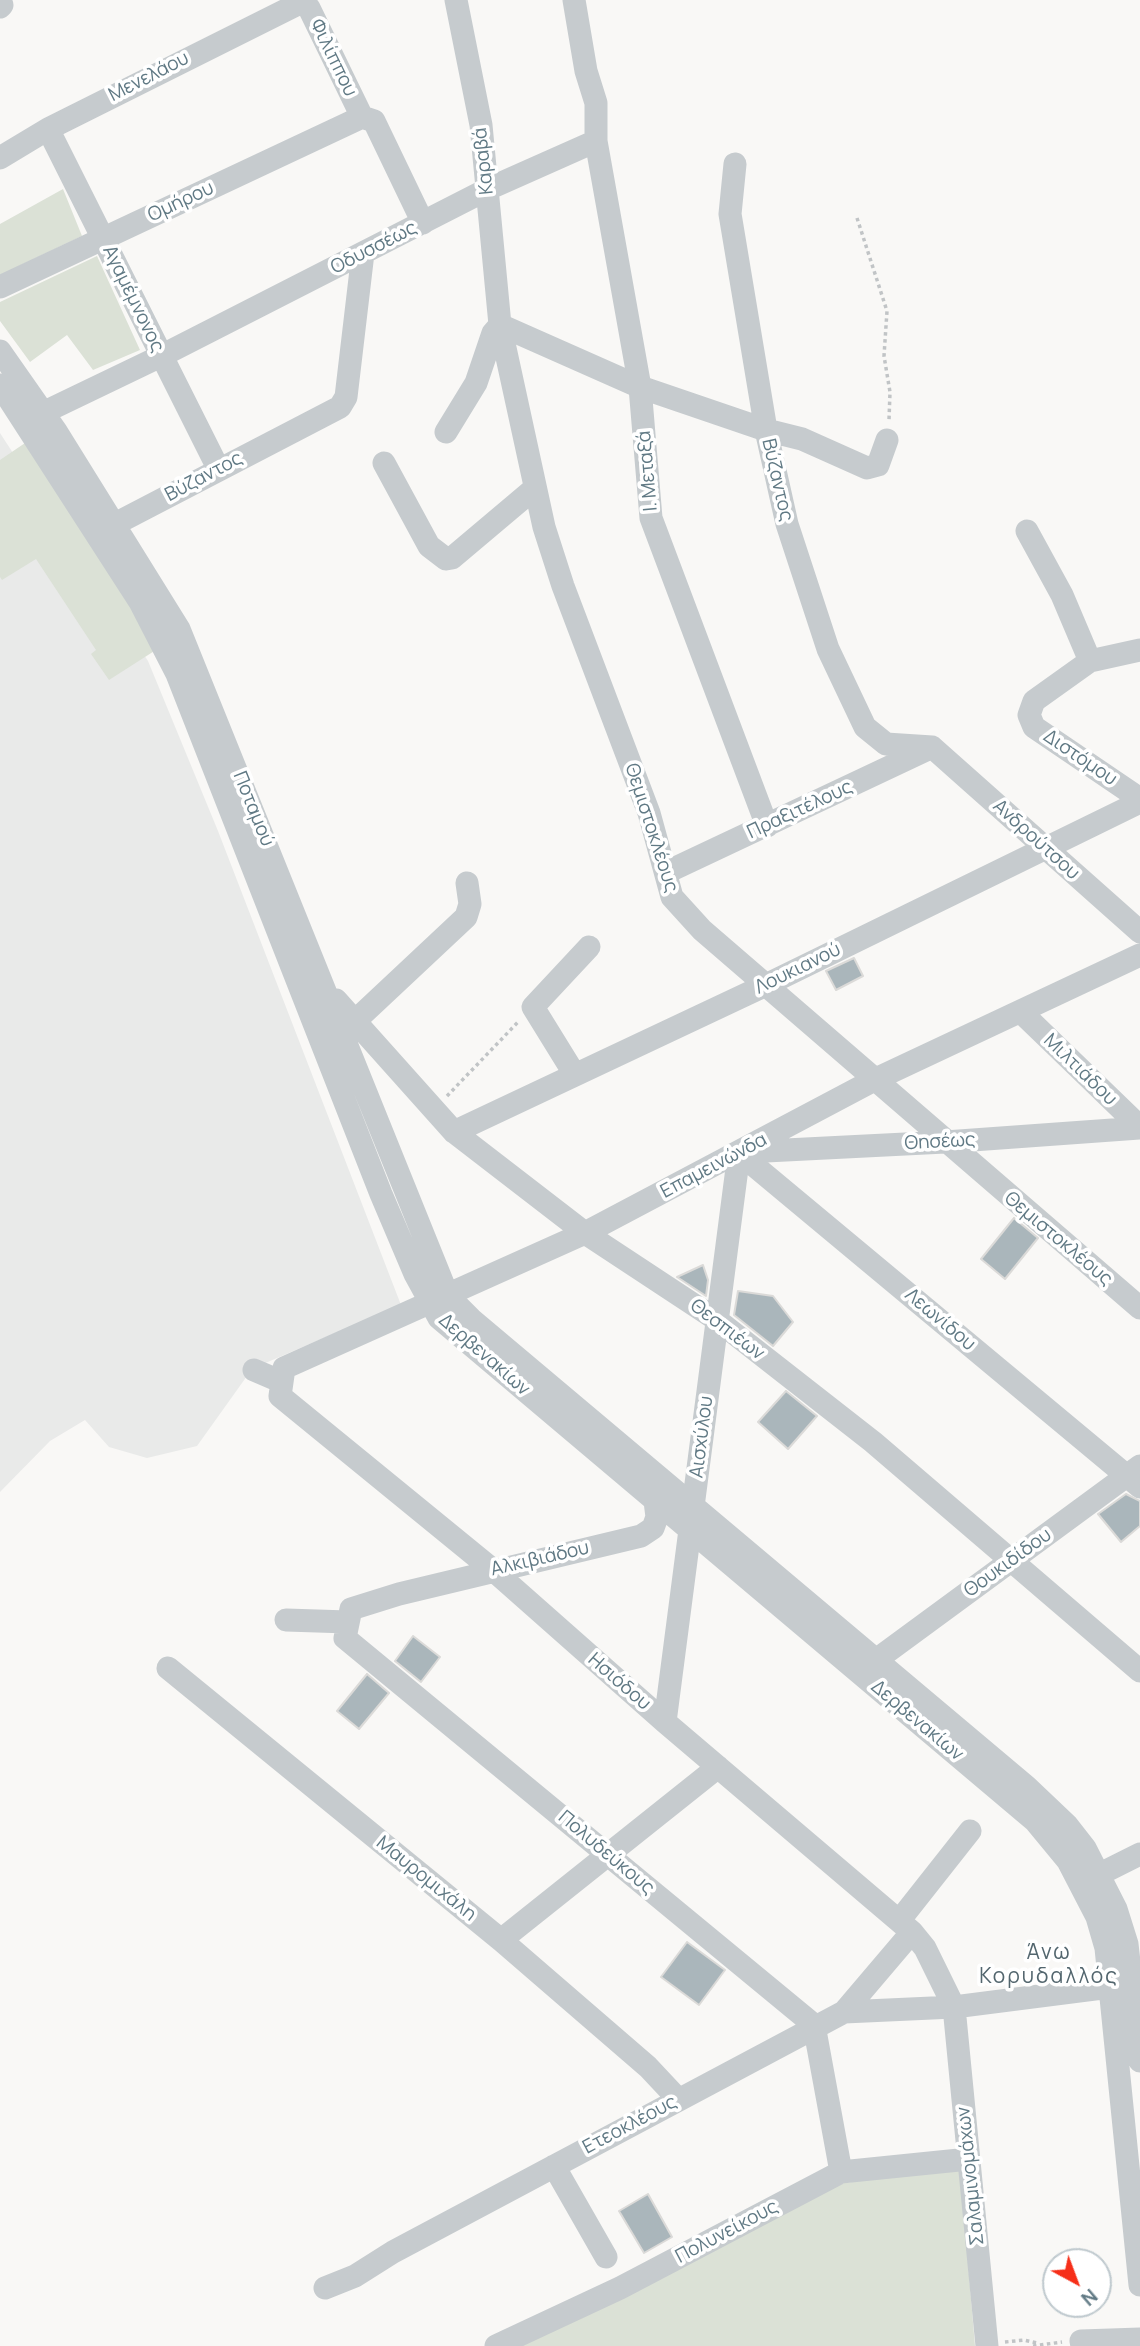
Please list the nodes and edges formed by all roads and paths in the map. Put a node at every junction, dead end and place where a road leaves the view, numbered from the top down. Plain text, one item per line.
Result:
1 (456, 0) edge
2 (574, 0) edge
3 (300, 3) joint
4 (362, 117) junction
5 (48, 129) junction
6 (596, 141) junction
7 (0, 158) edge
8 (735, 164) dead end
9 (488, 189) junction
10 (856, 218) dead end
11 (423, 223) junction
12 (104, 239) junction
13 (363, 253) junction
14 (0, 288) edge
15 (500, 325) junction
16 (0, 351) edge
17 (161, 356) junction
18 (0, 385) edge
19 (640, 387) junction
20 (35, 416) junction
21 (766, 430) junction
22 (446, 432) dead end
23 (887, 440) joint
24 (384, 463) dead end
25 (218, 468) junction
26 (535, 488) junction
27 (115, 524) junction
28 (1027, 531) dead end
29 (1140, 650) edge
30 (1090, 662) junction
31 (932, 747) junction
32 (1140, 800) edge
33 (767, 826) junction
34 (1045, 849) junction
35 (667, 872) junction
36 (467, 883) dead end
37 (1140, 932) edge
38 (589, 947) dead end
39 (1140, 955) edge
40 (322, 984) junction
41 (766, 985) junction
42 (533, 1007) junction
43 (1021, 1012) junction
44 (354, 1022) junction
45 (576, 1075) junction
46 (876, 1079) junction
47 (434, 1111) junction
48 (1140, 1127) edge
49 (454, 1132) junction
50 (945, 1142) junction
51 (739, 1153) junction
52 (585, 1233) junction
53 (439, 1300) junction
54 (1140, 1308) edge
55 (717, 1320) junction
56 (254, 1370) dead end
57 (283, 1375) junction
58 (1136, 1477) edge
59 (654, 1501) junction
60 (694, 1505) junction
61 (691, 1530) junction
62 (1010, 1562) junction
63 (493, 1570) junction
64 (286, 1620) dead end
65 (348, 1622) junction
66 (876, 1660) junction
67 (168, 1668) dead end
68 (1140, 1671) edge
69 (665, 1722) junction
70 (719, 1767) junction
71 (970, 1831) dead end
72 (1140, 1854) edge
73 (608, 1855) junction
74 (1100, 1874) junction
75 (906, 1927) junction
76 (501, 1940) junction
77 (1128, 1985) edge
78 (954, 2007) junction
79 (844, 2012) junction
80 (814, 2025) junction
81 (1140, 2062) edge
82 (678, 2099) junction
83 (969, 2159) junction
84 (554, 2165) junction
85 (841, 2172) junction
86 (606, 2257) dead end
87 (1140, 2285) edge
88 (325, 2288) dead end
89 (1140, 2339) edge
90 (1082, 2343) edge
91 (987, 2345) edge
92 (1035, 2345) edge
93 (496, 2346) edge

1 - 9 street, Καραβά
2 - 6 street
3 - 4 street, Φιλίππου
3 - 5 street, Μενελάου
4 - 11 street, Φιλίππου
4 - 12 street, Ομήρου
5 - 7 street, Μενελάου
5 - 12 street, Αγαμέμνονος
6 - 9 street, Οδυσσέως
6 - 19 street, Ι. Μεταξά
8 - 21 street
9 - 11 street, Οδυσσέως
9 - 15 street, Καραβά
10 - 23 path
11 - 13 street, Οδυσσέως
12 - 14 street, Ομήρου
12 - 17 street, Αγαμέμνονος
13 - 17 street, Οδυσσέως
13 - 25 street, Βύζαντος
15 - 19 street, Βύζαντος
15 - 22 street
15 - 26 street, Θεμιστοκλέους
16 - 20 street, Ποταμού
17 - 20 street, Οδυσσέως
17 - 25 street, Αγαμέμνονος
18 - 20 street, Ποταμού
19 - 21 street, Βύζαντος
19 - 33 street, Ι. Μεταξά
20 - 27 street, Ποταμού
20 - 53 street, Ποταμού
21 - 23 street
21 - 31 street, Βύζαντος
24 - 26 street
25 - 27 street, Βύζαντος
26 - 35 street, Θεμιστοκλέους
27 - 40 street, Ποταμού
28 - 30 street
29 - 30 street
30 - 32 street, Διστόμου
31 - 33 street, Πραξιτέλους
31 - 34 street, Ανδρούτσου
32 - 34 street, Λουκιανού
33 - 35 street, Πραξιτέλους
34 - 37 street, Ανδρούτσου
34 - 41 street, Λουκιανού
35 - 41 street, Θεμιστοκλέους
36 - 44 street
38 - 42 street
39 - 43 street, Επαμεινώνδα
40 - 44 street, Θεσπιέων
40 - 53 street, Ποταμού
41 - 45 street, Λουκιανού
41 - 46 street, Θεμιστοκλέους
42 - 45 street
42 - 47 path
43 - 46 street, Επαμεινώνδα
43 - 48 street, Μιλτιάδου
44 - 47 street, Θεσπιέων
45 - 49 street, Λουκιανού
46 - 50 street, Θεμιστοκλέους
46 - 51 street, Επαμεινώνδα
47 - 49 street, Θεσπιέων
48 - 50 street, Θησέως
49 - 52 street, Θεσπιέων
50 - 51 street, Θησέως
50 - 54 street, Θεμιστοκλέους
51 - 52 street, Επαμεινώνδα
51 - 55 street, Αισχύλου
51 - 58 street, Λεωνίδου
52 - 53 street, Επαμεινώνδα
52 - 55 street, Θεσπιέων
53 - 57 street, Επαμεινώνδα
53 - 59 street, Δερβενακίων
53 - 60 street, Δερβενακίων
55 - 60 street, Αισχύλου
55 - 62 street, Θεσπιέων
56 - 57 street
57 - 63 street, Ησιόδου
58 - 62 street, Θουκιδίδου
59 - 61 street, Δερβενακίων
59 - 63 street, Αλκιβιάδου
60 - 61 street, Αισχύλου
60 - 66 street, Δερβενακίων
61 - 69 street, Αισχύλου
61 - 77 street, Δερβενακίων
62 - 66 street, Θουκιδίδου
62 - 68 street, Θεσπιέων
63 - 65 street, Αλκιβιάδου
63 - 69 street, Ησιόδου
64 - 65 street
65 - 73 street, Πολυδεύκους
66 - 74 street, Δερβενακίων
67 - 76 street, Μαυρομιχάλη
69 - 70 street, Ησιόδου
70 - 73 street
70 - 75 street, Ησιόδου
71 - 75 street, Ετεοκλέους
72 - 74 street
73 - 76 street
73 - 80 street, Πολυδεύκους
74 - 77 street, Δερβενακίων
75 - 78 street, Ησιόδου
75 - 79 street, Ετεοκλέους
76 - 82 street, Μαυρομιχάλη
77 - 78 street
77 - 81 street, Δερβενακίων
77 - 87 street, Δερβενακίων
78 - 79 street
78 - 83 street, Σαλαμινομάχων
79 - 80 street, Ετεοκλέους
80 - 82 street, Ετεοκλέους
80 - 85 street
82 - 84 street, Ετεοκλέους
83 - 85 street, Πολυνείκους
83 - 91 street, Σαλαμινομάχων
84 - 86 street
84 - 88 street, Ετεοκλέους
85 - 93 street, Πολυνείκους
89 - 90 street
90 - 92 path
91 - 92 path

